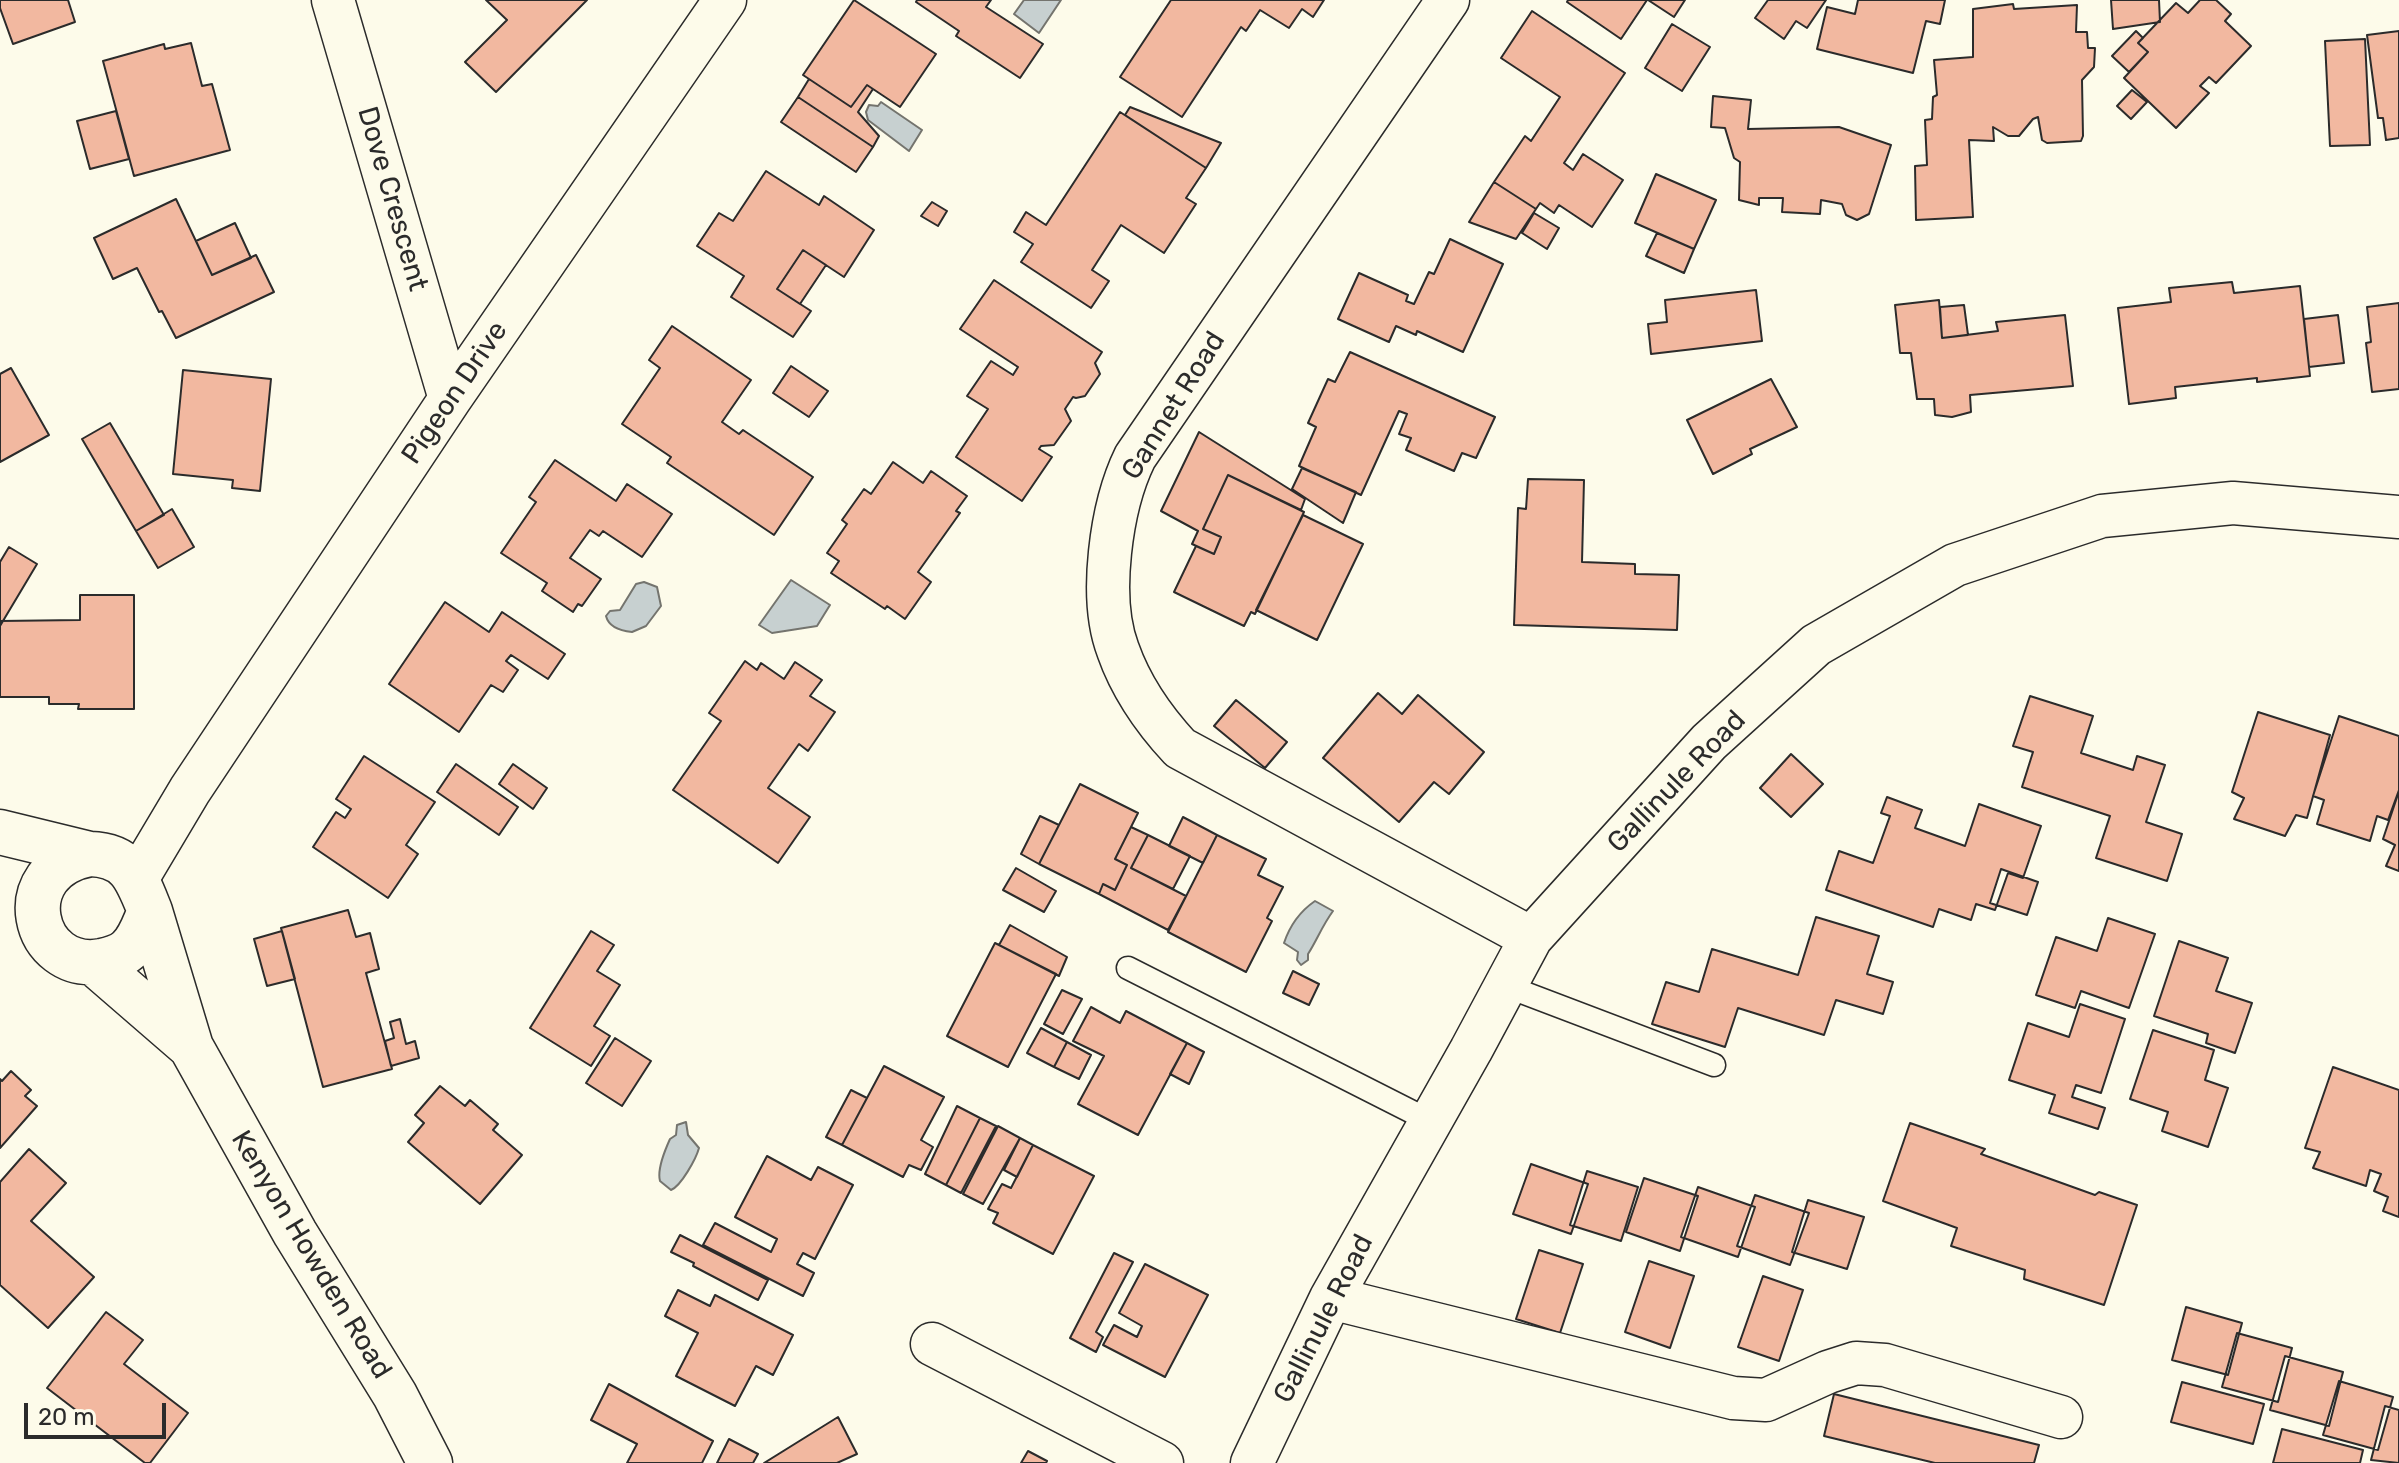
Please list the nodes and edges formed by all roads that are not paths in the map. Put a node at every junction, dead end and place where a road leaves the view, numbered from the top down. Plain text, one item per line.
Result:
1 (333, 0) edge
2 (725, 0) edge
3 (1448, 0) edge
4 (450, 399) junction
5 (2399, 517) edge
6 (0, 832) edge
7 (0, 858) edge
8 (121, 875) junction
9 (38, 901) junction
10 (1531, 938) junction
11 (94, 963) junction
12 (1128, 968) dead end
13 (1506, 986) junction
14 (191, 1047) junction
15 (1714, 1065) dead end
16 (1430, 1121) junction
17 (1331, 1298) junction
18 (932, 1344) dead end
19 (2061, 1417) dead end
20 (430, 1463) edge
21 (1162, 1463) edge
22 (1252, 1463) edge

1 - 4 street, Dove Crescent
2 - 4 street, Pigeon Drive
3 - 10 street, Gannet Road
4 - 8 street, Pigeon Drive
5 - 10 street, Gallinule Road
6 - 8 street
7 - 9 street
8 - 9 street
8 - 11 street
8 - 14 street, Kenyon Howden Road
9 - 11 street
10 - 13 street, Gallinule Road
11 - 14 street, Kenyon Howden Road
12 - 16 lane
13 - 15 lane
13 - 16 street, Gallinule Road
14 - 20 street, Kenyon Howden Road
16 - 17 street, Gallinule Road
17 - 19 street
17 - 22 street, Gallinule Road
18 - 21 street

